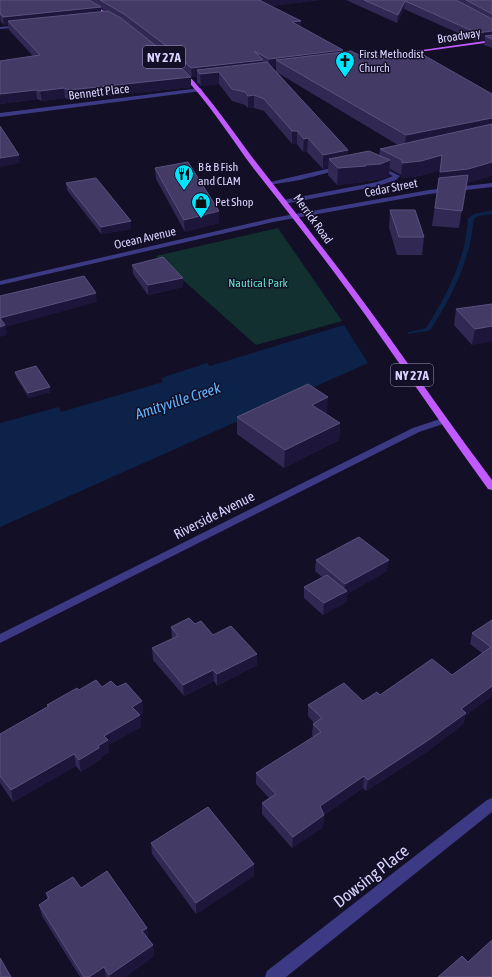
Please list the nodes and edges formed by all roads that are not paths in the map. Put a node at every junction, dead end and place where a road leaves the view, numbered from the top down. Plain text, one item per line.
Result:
1 (81, 0) edge
2 (111, 16) junction
3 (98, 17) edge
4 (117, 20) edge
5 (28, 25) edge
6 (0, 28) edge
7 (492, 41) edge
8 (368, 58) edge
9 (178, 68) edge
10 (200, 90) junction
11 (0, 115) edge
12 (372, 164) edge
13 (345, 167) edge
14 (269, 183) junction
15 (492, 184) edge
16 (284, 202) junction
17 (295, 218) junction
18 (0, 283) edge
19 (443, 422) junction
20 (492, 487) edge
21 (0, 639) edge
22 (492, 804) edge
23 (273, 977) edge

1 - 2 main road
2 - 3 street
2 - 4 main road
5 - 6 street
7 - 8 main road, Broadway
9 - 10 main road, Merrick Road / NY 27A
10 - 11 street, Bennett Place
10 - 14 main road, Merrick Road / NY 27A
12 - 16 street
13 - 14 street
14 - 16 main road, Merrick Road / NY 27A
15 - 17 street, Cedar Street
16 - 17 main road, Merrick Road / NY 27A
17 - 18 street, Ocean Avenue
17 - 19 main road, Merrick Road / NY 27A
19 - 20 main road, Merrick Road / NY 27A
19 - 21 street, Riverside Avenue
22 - 23 street, Dowsing Place

